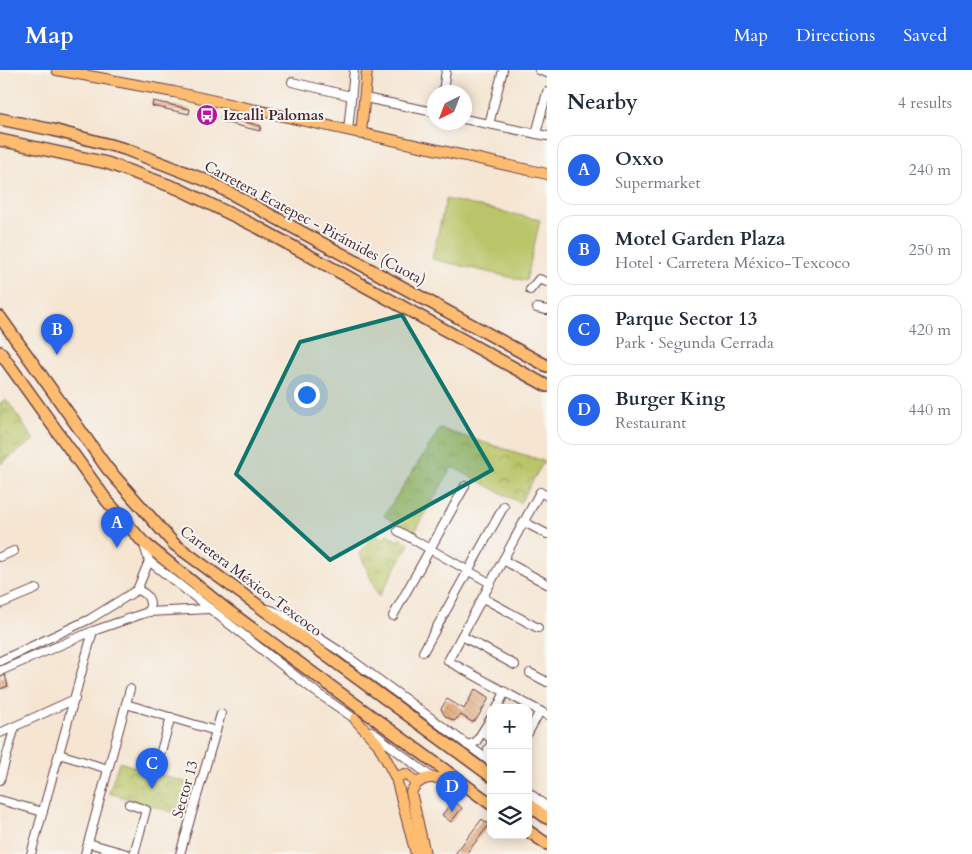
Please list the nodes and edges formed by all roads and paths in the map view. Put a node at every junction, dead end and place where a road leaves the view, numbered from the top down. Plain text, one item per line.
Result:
1 (56, 70) edge
2 (354, 70) edge
3 (367, 70) edge
4 (446, 70) edge
5 (504, 70) edge
6 (539, 70) edge
7 (547, 73) edge
8 (292, 82) dead end
9 (444, 85) edge
10 (547, 92) edge
11 (352, 96) junction
12 (365, 98) junction
13 (427, 111) edge
14 (0, 119) edge
15 (472, 121) edge
16 (489, 124) junction
17 (348, 131) junction
18 (362, 134) junction
19 (536, 134) junction
20 (547, 136) edge
21 (0, 140) edge
22 (547, 174) edge
23 (547, 282) edge
24 (530, 290) dead end
25 (537, 308) dead end
26 (547, 310) edge
27 (0, 317) edge
28 (0, 352) edge
29 (547, 366) edge
30 (547, 386) edge
31 (465, 486) dead end
32 (547, 496) edge
33 (504, 506) dead end
34 (524, 522) junction
35 (398, 531) dead end
36 (547, 534) edge
37 (143, 542) junction
38 (430, 549) junction
39 (14, 551) dead end
40 (0, 557) edge
41 (504, 560) junction
42 (149, 561) junction
43 (468, 570) junction
44 (490, 583) junction
45 (547, 584) edge
46 (36, 589) dead end
47 (137, 590) junction
48 (482, 598) junction
49 (250, 602) junction
50 (0, 604) edge
51 (209, 609) junction
52 (148, 612) junction
53 (393, 616) dead end
54 (538, 628) dead end
55 (93, 630) junction
56 (462, 636) junction
57 (423, 652) dead end
58 (0, 661) edge
59 (515, 666) dead end
60 (0, 672) edge
61 (530, 673) dead end
62 (547, 682) edge
63 (130, 689) dead end
64 (505, 692) junction
65 (74, 699) junction
66 (519, 699) junction
67 (126, 704) junction
68 (498, 704) edge
69 (516, 704) edge
70 (544, 713) edge
71 (221, 714) dead end
72 (171, 717) junction
73 (355, 719) junction
74 (487, 725) edge
75 (15, 726) junction
76 (532, 728) edge
77 (216, 731) junction
78 (483, 732) junction
79 (0, 733) edge
80 (487, 736) edge
81 (467, 745) junction
82 (59, 754) junction
83 (487, 759) edge
84 (140, 763) dead end
85 (108, 768) junction
86 (487, 773) edge
87 (430, 776) junction
88 (396, 778) junction
89 (0, 780) edge
90 (457, 780) junction
91 (416, 783) junction
92 (531, 794) edge
93 (0, 800) edge
94 (487, 801) edge
95 (129, 804) dead end
96 (532, 807) edge
97 (547, 807) edge
98 (43, 812) junction
99 (547, 818) edge
100 (532, 834) edge
101 (88, 843) junction
102 (547, 844) edge
103 (31, 854) edge
104 (85, 854) edge
105 (127, 854) edge
106 (134, 854) edge
107 (180, 854) edge
108 (416, 854) edge
109 (425, 854) edge

1 - 17 main road
2 - 11 street
3 - 12 main road
4 - 9 street
5 - 16 street
6 - 7 street
8 - 11 street
10 - 19 street
11 - 17 street
12 - 13 street
12 - 18 main road
14 - 29 highway, Carretera Ecatepec - Pirámides (Cuota)
15 - 16 street
16 - 19 street
17 - 18 main road
18 - 22 main road
19 - 20 street
21 - 30 highway, Carretera Ecatepec - Pirámides (Cuota)
23 - 24 street
25 - 26 street
27 - 49 highway, Carretera México-Texcoco
28 - 37 highway
31 - 38 street
32 - 34 street
33 - 43 street
34 - 36 street
34 - 41 street
35 - 38 street
37 - 42 street
37 - 90 highway
38 - 43 street
38 - 53 street
39 - 40 street
41 - 44 street
41 - 45 street
42 - 47 street
42 - 51 street
43 - 44 street
43 - 57 street
44 - 48 street
46 - 50 street
47 - 52 street
47 - 58 street
48 - 54 street
48 - 56 street
49 - 81 street
49 - 86 highway, Carretera México-Texcoco
51 - 52 street
51 - 73 street
52 - 55 street
55 - 60 street
55 - 65 street
56 - 59 street
56 - 64 street
61 - 62 street
63 - 67 street
64 - 66 street
64 - 68 street
65 - 75 street
65 - 82 street
66 - 69 street
66 - 70 street
67 - 72 street
67 - 85 street
70 - 76 street
71 - 77 street, Sector 13
72 - 77 street
72 - 84 street
73 - 87 street
73 - 88 main road
74 - 78 street
75 - 79 street
75 - 89 street
77 - 107 street, Sector 13
78 - 80 street
78 - 81 street
81 - 83 street
82 - 85 street
82 - 98 street
85 - 101 street
87 - 90 main road
87 - 91 main road
88 - 91 main road
88 - 108 main road
90 - 94 highway
91 - 109 main road
92 - 97 street
93 - 98 street
95 - 106 street
96 - 99 highway
98 - 103 street
100 - 102 highway
101 - 104 street
101 - 105 street

